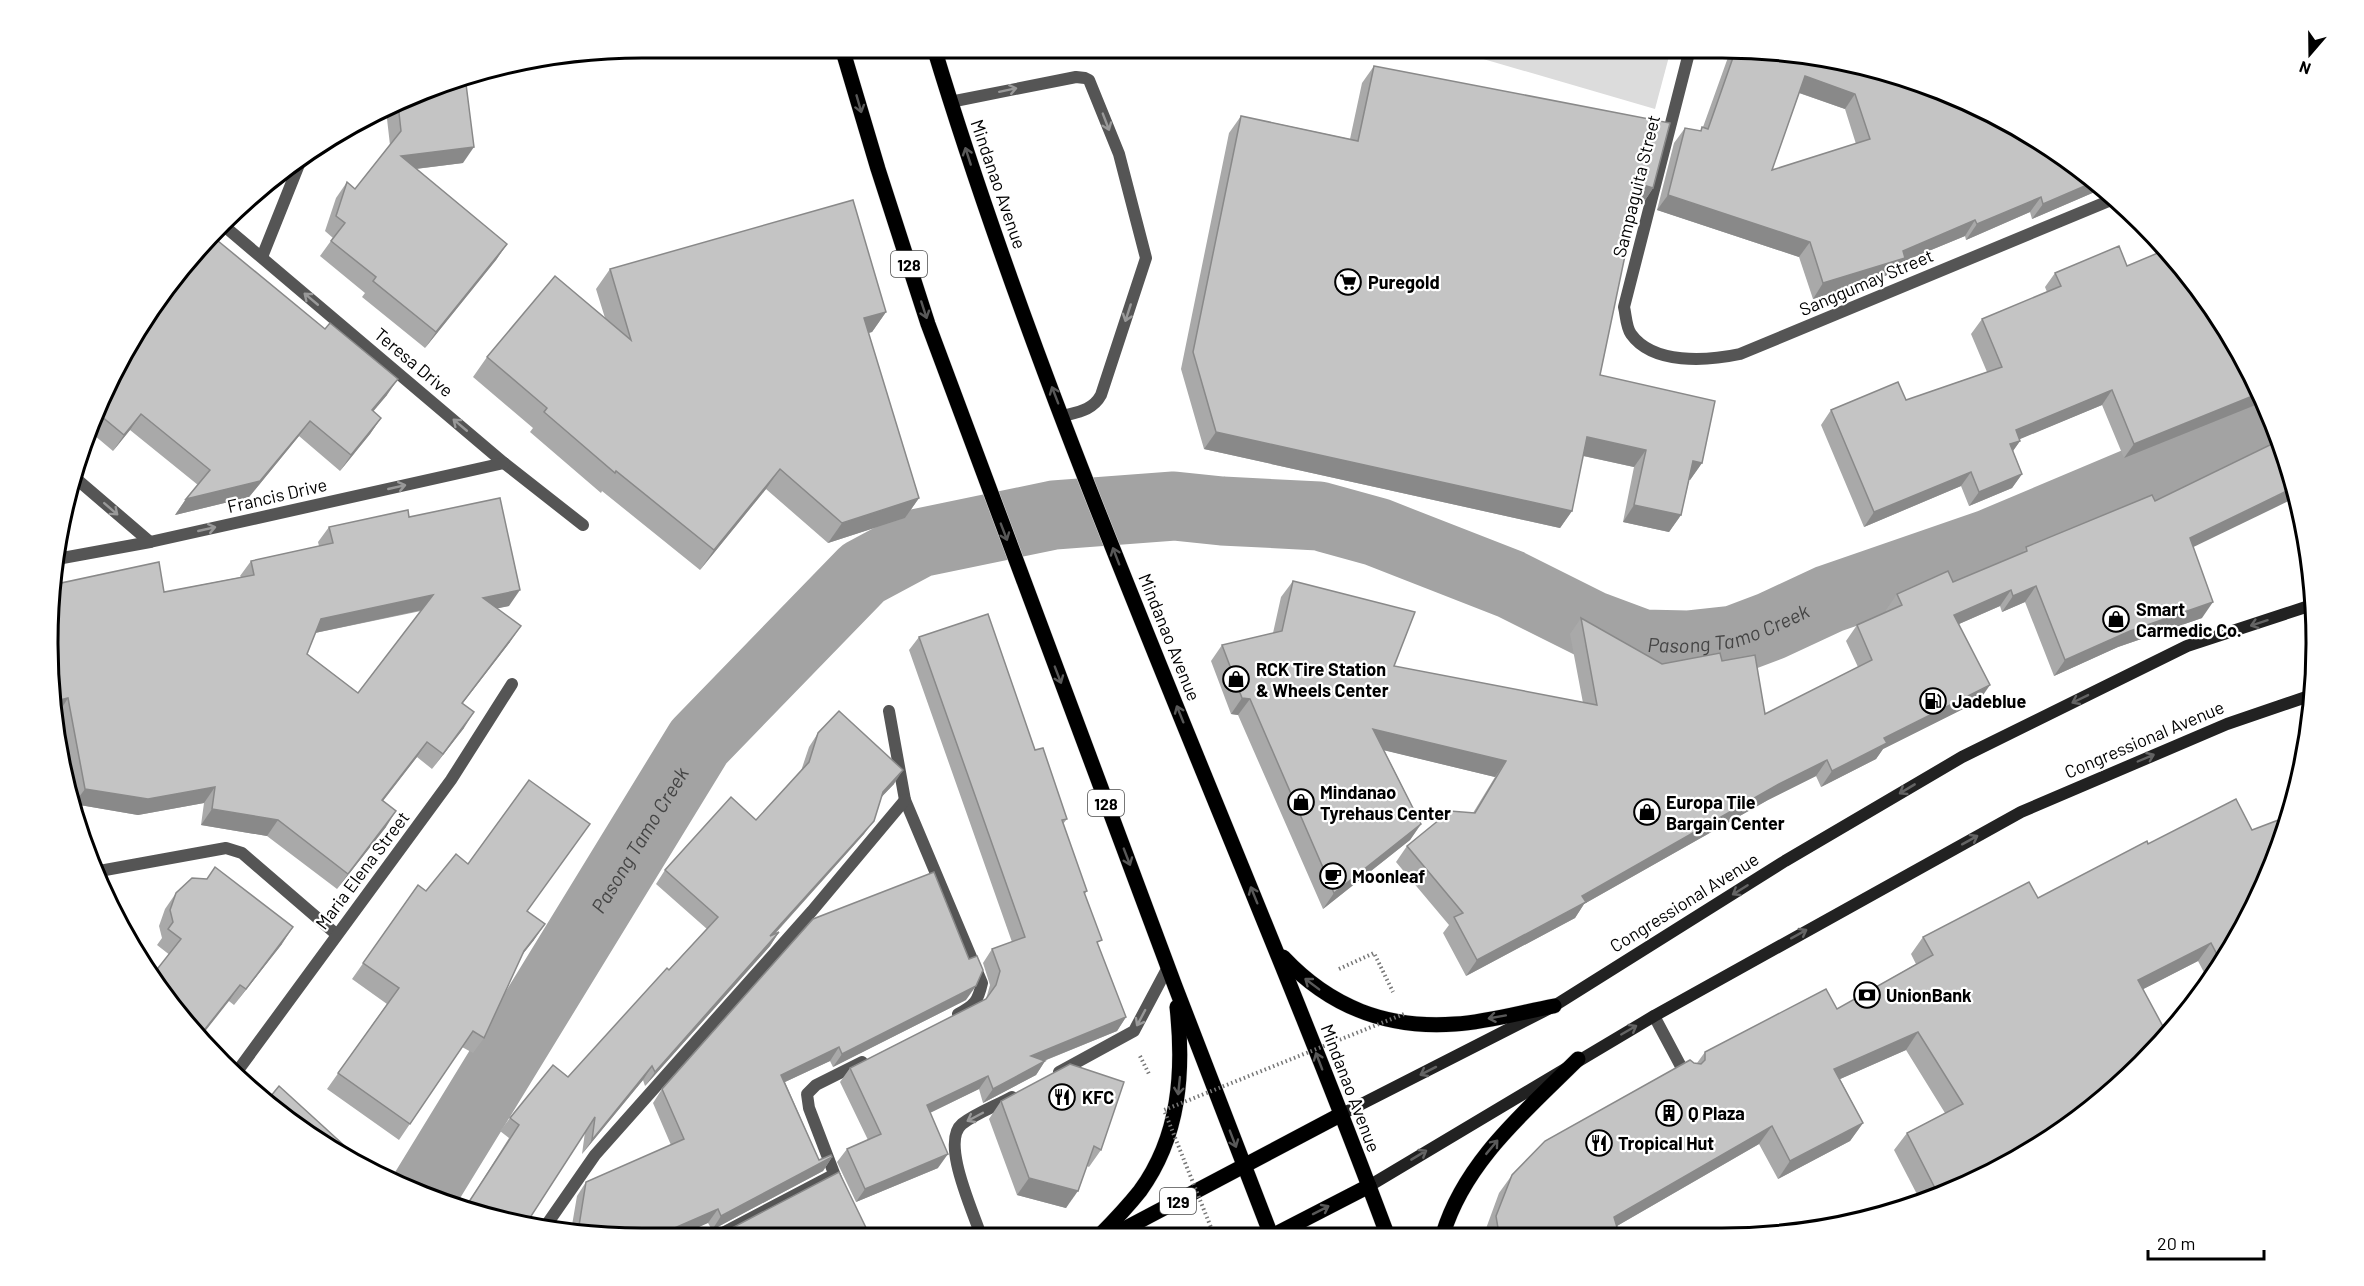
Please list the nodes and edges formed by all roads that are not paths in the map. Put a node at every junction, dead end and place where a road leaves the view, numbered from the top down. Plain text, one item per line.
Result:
1 (845, 58) edge
2 (937, 58) edge
3 (1688, 58) edge
4 (950, 102) junction
5 (296, 173) edge
6 (2105, 203) edge
7 (230, 230) edge
8 (262, 257) junction
9 (1630, 333) joint
10 (1063, 416) junction
11 (504, 463) junction
12 (81, 483) edge
13 (583, 525) dead end
14 (150, 542) junction
15 (66, 557) edge
16 (2304, 608) edge
17 (512, 684) dead end
18 (2302, 698) edge
19 (889, 711) dead end
20 (905, 800) junction
21 (104, 870) edge
22 (336, 934) junction
23 (1276, 949) junction
24 (1168, 967) junction
25 (1175, 986) junction
26 (1554, 1006) junction
27 (1654, 1016) junction
28 (942, 1022) edge
29 (872, 1057) edge
30 (1578, 1059) junction
31 (241, 1066) edge
32 (1685, 1074) edge
33 (1049, 1077) edge
34 (1020, 1093) edge
35 (1340, 1115) junction
36 (1244, 1167) junction
37 (833, 1175) junction
38 (1369, 1186) junction
39 (848, 1205) edge
40 (550, 1219) edge
41 (732, 1228) edge
42 (978, 1228) edge
43 (1106, 1228) edge
44 (1126, 1228) edge
45 (1269, 1228) edge
46 (1286, 1228) edge
47 (1385, 1228) edge
48 (1445, 1228) edge

1 -> 24 main road, 128
2 - 4 main road, Mindanao Avenue
3 - 9 street, Sampaguita Street
10 -> 4 main road, Mindanao Avenue
4 -> 10 street
5 - 8 street
6 - 9 street, Sanggumay Street
7 - 8 street, Teresa Drive
11 -> 8 street, Teresa Drive
23 -> 10 main road, Mindanao Avenue
11 - 13 street, Teresa Drive
14 -> 11 street, Francis Drive
12 -> 14 street
14 - 15 street, Francis Drive
16 -> 26 main road, Congressional Avenue / 129
17 - 22 street, Maria Elena Street
27 -> 18 main road, Congressional Avenue
19 - 20 street
20 - 28 street
20 - 40 street
21 - 22 street
22 - 31 street, Maria Elena Street
26 -> 23 main road
35 -> 23 main road, Mindanao Avenue
24 - 25 main road, 128
24 -> 33 street
25 -> 36 main road, 128
25 -> 43 main road
26 -> 35 main road, Congressional Avenue / 129
30 -> 27 main road, Congressional Avenue
27 - 32 street
29 - 37 street
38 -> 30 main road, Congressional Avenue
48 -> 30 main road
34 -> 42 street
35 - 36 main road, Congressional Avenue / 129
35 - 38 main road, Mindanao Avenue
36 - 44 main road, Congressional Avenue / 129
36 - 45 main road, 128
37 - 39 street
37 - 41 street
46 -> 38 main road, Congressional Avenue
38 - 47 main road, Mindanao Avenue

